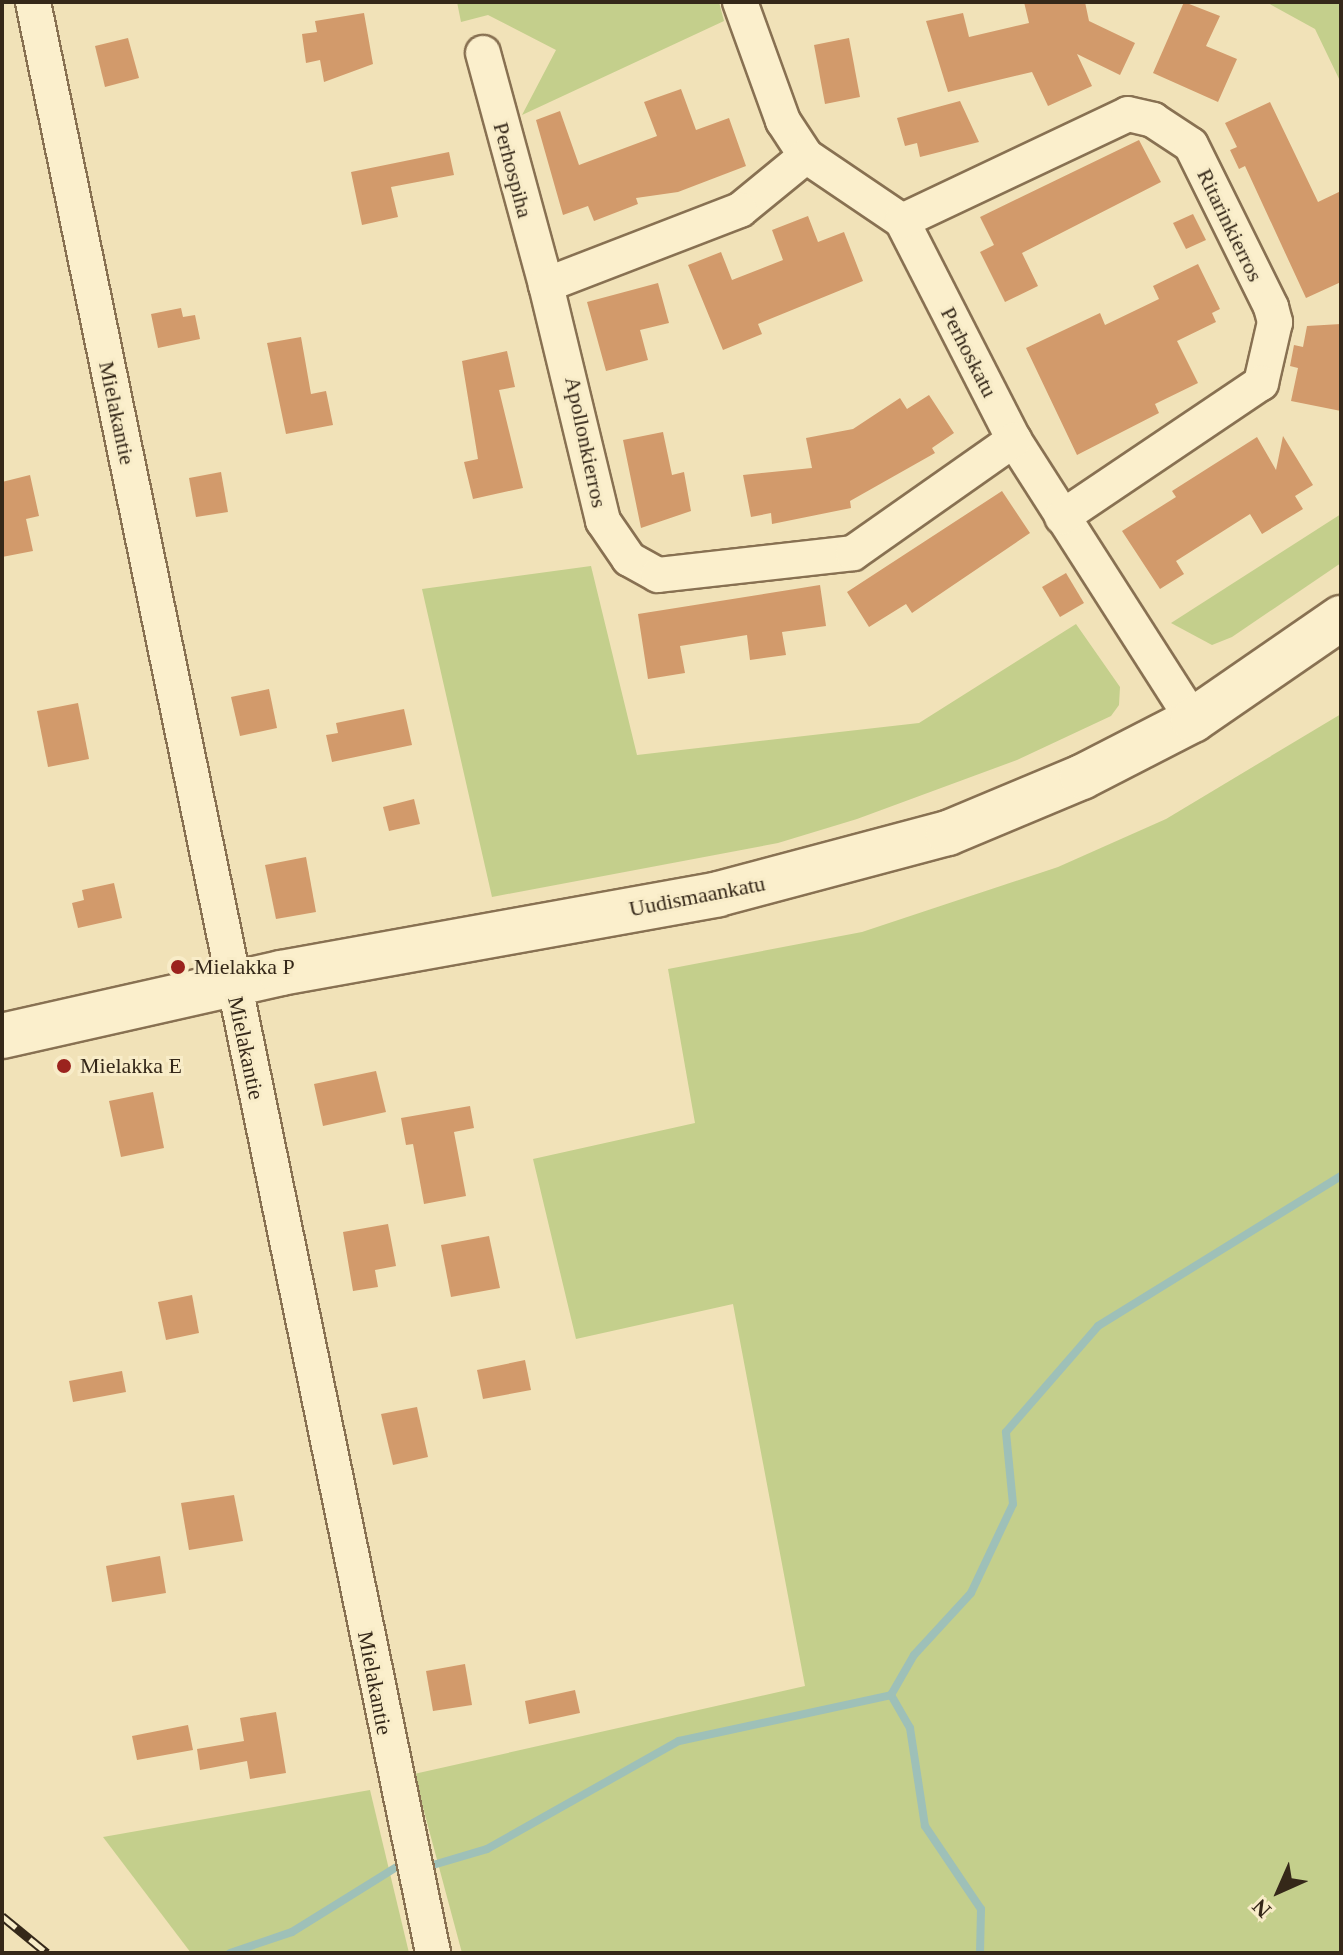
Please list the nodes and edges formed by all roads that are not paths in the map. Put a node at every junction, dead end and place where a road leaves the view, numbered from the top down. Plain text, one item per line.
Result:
1 (33, 2) edge
2 (740, 2) edge
3 (483, 53) dead end
4 (806, 156) junction
5 (902, 221) junction
6 (546, 285) junction
7 (1014, 440) junction
8 (1062, 517) junction
9 (1341, 618) edge
10 (1193, 720) junction
11 (233, 984) junction
12 (2, 1036) edge
13 (433, 1953) edge

1 - 11 street, Mielakantie
2 - 4 street, Perhoskatu
3 - 6 street, Perhospiha
4 - 5 street, Perhoskatu
4 - 6 street
5 - 7 street, Perhoskatu
5 - 8 street, Ritarinkierros
6 - 7 street, Apollonkierros
7 - 8 street, Perhoskatu
8 - 10 street, Perhoskatu
9 - 10 street, Uudismaankatu
10 - 11 street, Uudismaankatu
11 - 12 street, Uudismaankatu
11 - 13 street, Mielakantie

